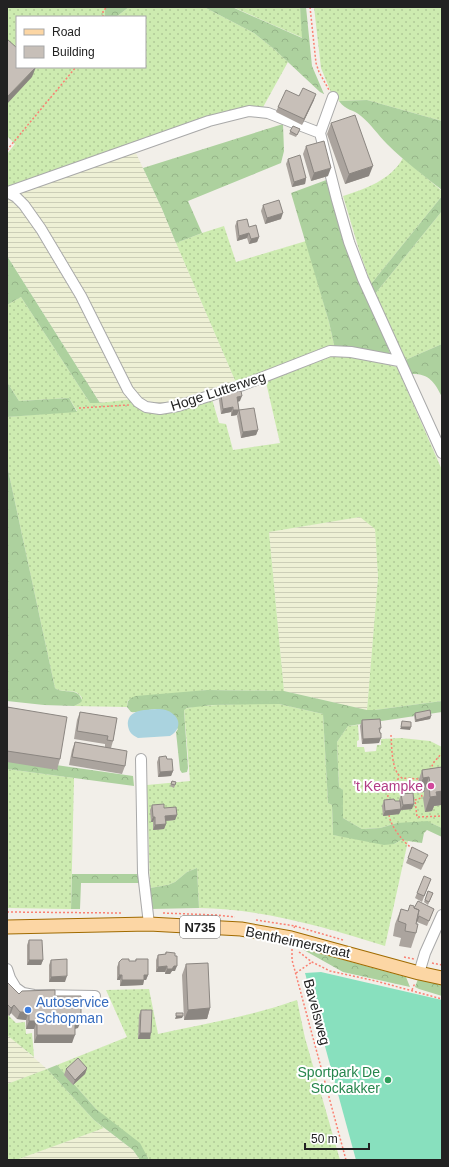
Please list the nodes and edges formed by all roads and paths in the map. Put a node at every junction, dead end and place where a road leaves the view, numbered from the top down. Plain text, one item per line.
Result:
1 (107, 7) edge
2 (310, 7) edge
3 (103, 16) edge
4 (75, 68) edge
5 (333, 97) joint
6 (320, 133) junction
7 (7, 150) edge
8 (8, 192) edge
9 (400, 361) junction
10 (143, 405) junction
11 (79, 408) dead end
12 (442, 453) edge
13 (391, 735) dead end
14 (442, 754) edge
15 (141, 759) dead end
16 (430, 771) edge
17 (400, 777) junction
18 (421, 785) edge
19 (422, 791) dead end
20 (387, 803) edge
21 (388, 811) edge
22 (442, 816) edge
23 (416, 851) edge
24 (7, 912) edge
25 (29, 912) dead end
26 (442, 915) edge
27 (149, 924) junction
28 (7, 927) edge
29 (292, 948) joint
30 (312, 962) junction
31 (7, 969) edge
32 (296, 973) junction
33 (419, 973) junction
34 (442, 978) edge
35 (95, 996) dead end
36 (442, 999) edge
37 (346, 1160) edge

1 - 3 path
2 - 5 path
4 - 7 path
5 - 6 street
6 - 8 street
6 - 9 street
8 - 10 street
9 - 10 street, Hoge Lutterweg
9 - 12 street
10 - 11 path
13 - 17 path
14 - 16 path
15 - 27 street
17 - 18 path
17 - 20 path
19 - 22 path
21 - 23 path
24 - 25 path
26 - 33 street
27 - 28 main road, Bentheimerstraat / N735
27 - 33 main road, Bentheimerstraat / N735
29 - 30 path, Bentheimerstraat
29 - 32 path, Bavelsweg
30 - 32 path
30 - 36 path, Bentheimerstraat
31 - 35 street
32 - 37 path, Bavelsweg
33 - 34 main road, Bentheimerstraat / N735

